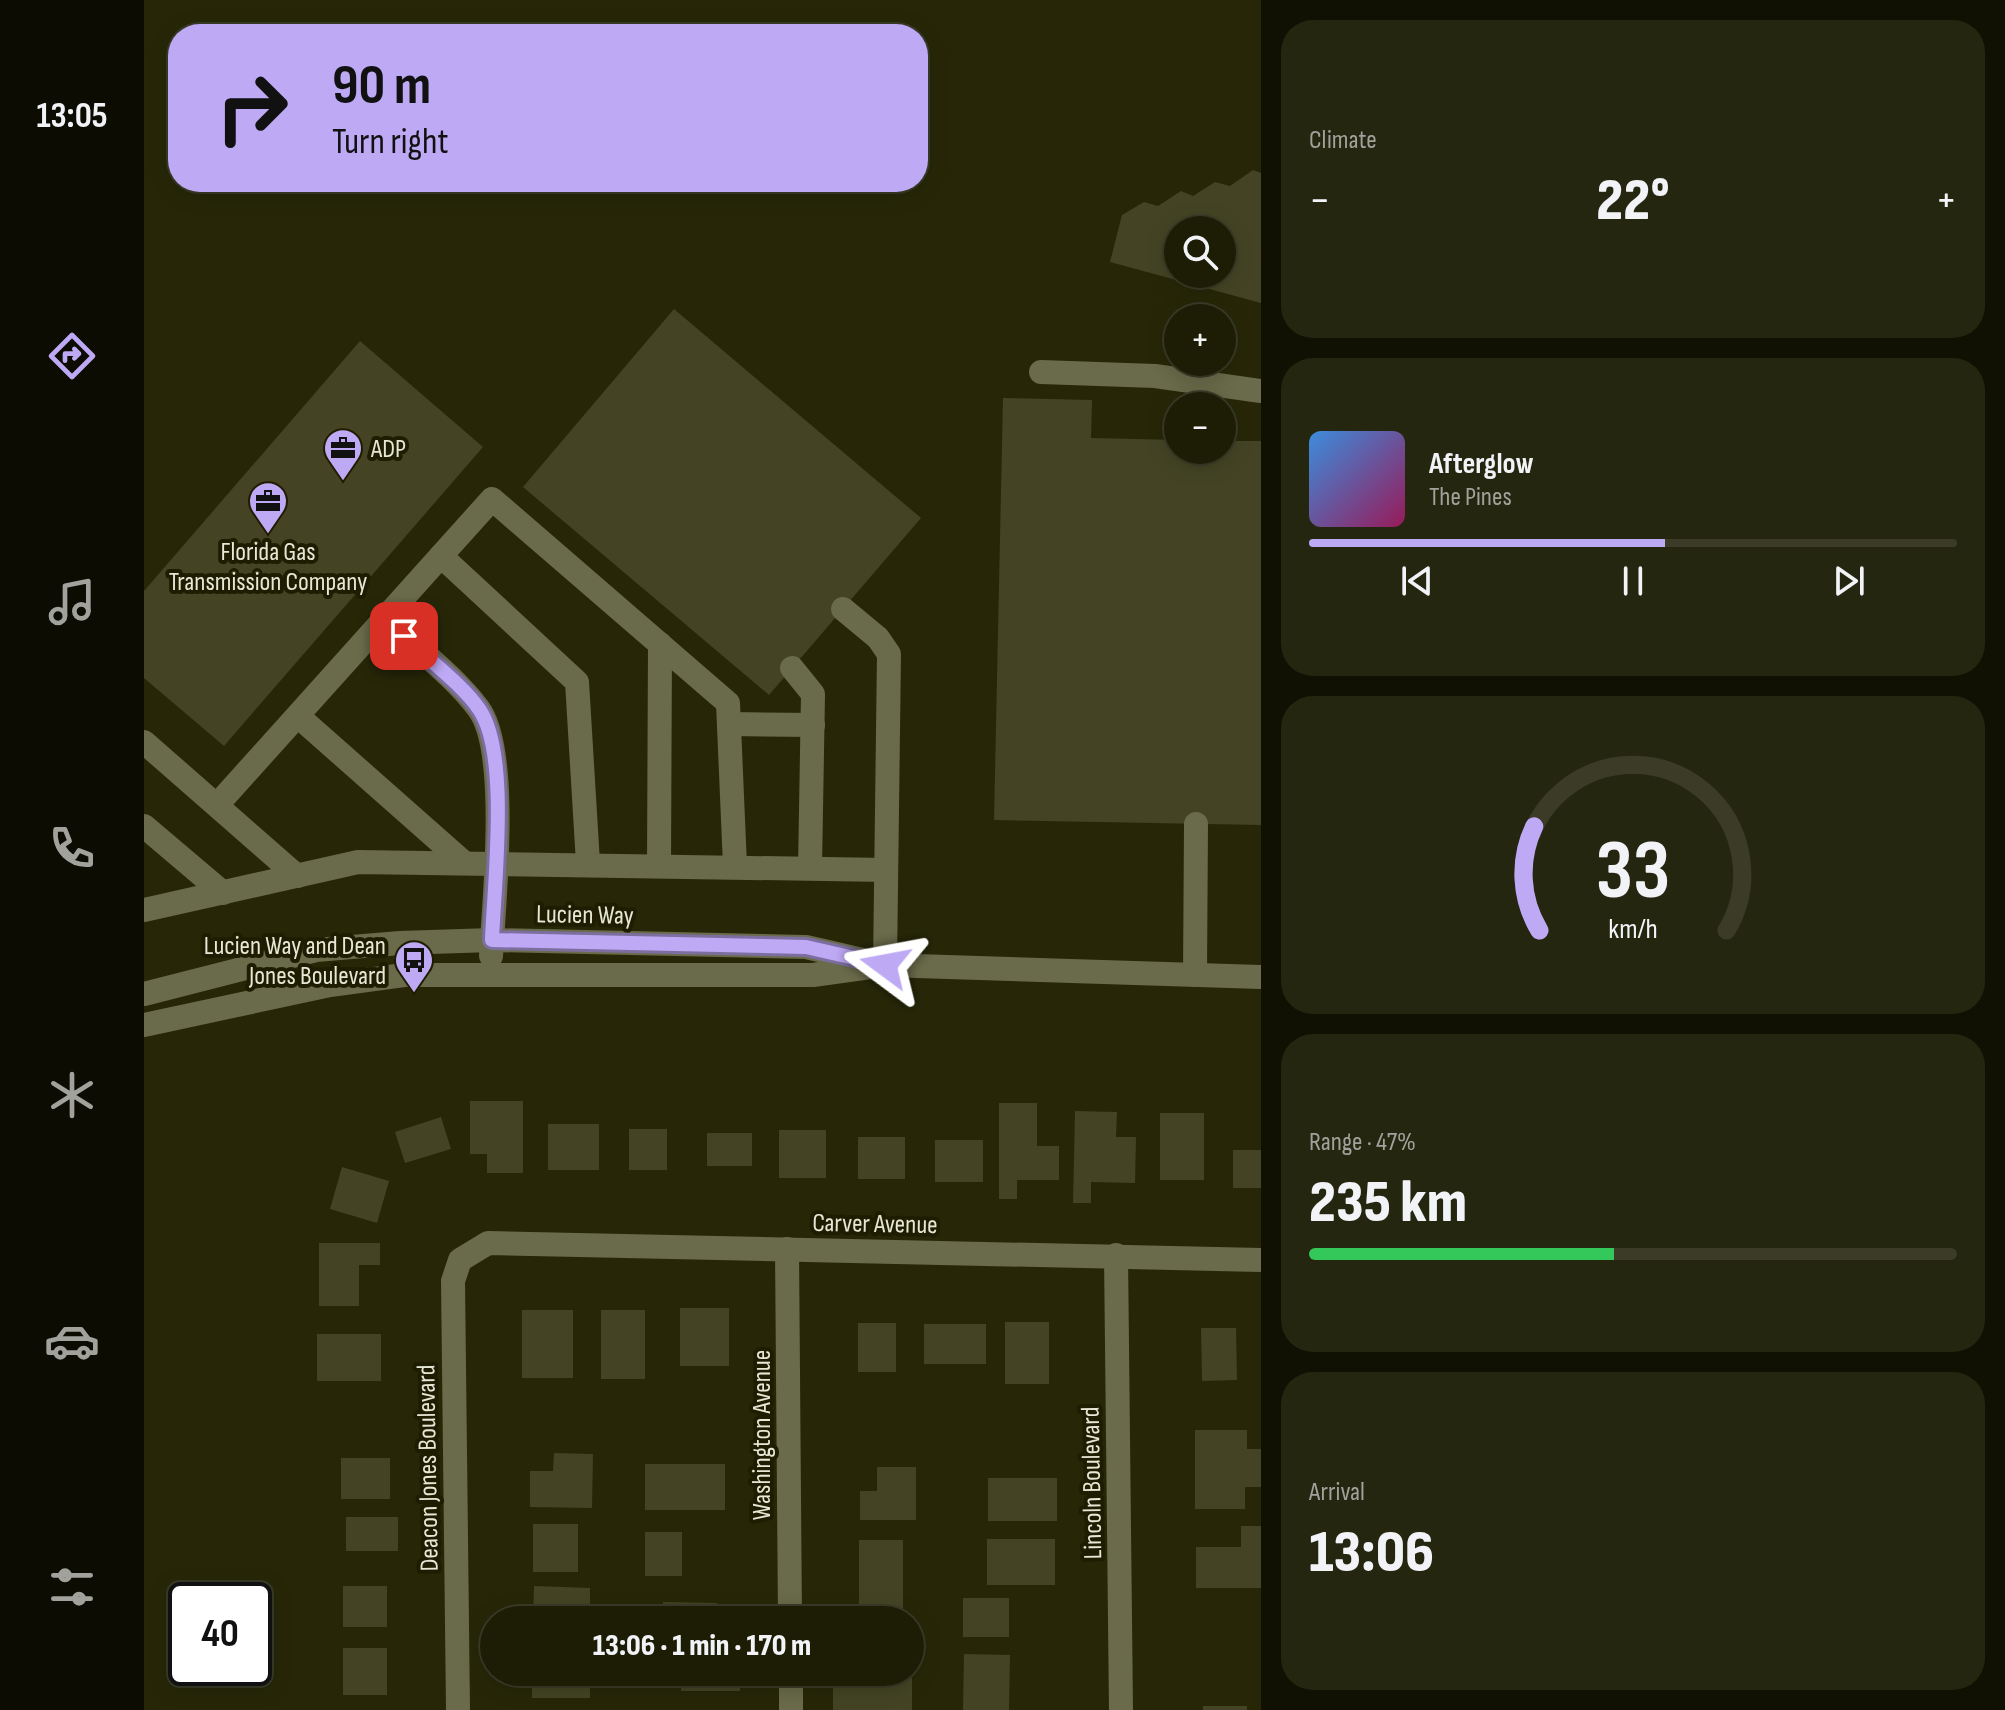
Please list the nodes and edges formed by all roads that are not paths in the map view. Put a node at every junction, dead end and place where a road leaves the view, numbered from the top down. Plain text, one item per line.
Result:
1 (1041, 372) dead end
2 (1261, 391) edge
3 (441, 556) junction
4 (843, 609) dead end
5 (385, 618) junction
6 (660, 644) junction
7 (792, 668) dead end
8 (299, 717) junction
9 (729, 724) junction
10 (813, 725) junction
11 (144, 742) edge
12 (217, 805) junction
13 (1196, 824) dead end
14 (144, 826) edge
15 (462, 861) junction
16 (495, 861) junction
17 (588, 863) junction
18 (659, 865) junction
19 (735, 866) junction
20 (810, 868) junction
21 (886, 870) junction
22 (297, 876) junction
23 (223, 893) junction
24 (144, 910) edge
25 (492, 940) junction
26 (885, 965) junction
27 (490, 975) junction
28 (1195, 975) junction
29 (1261, 977) edge
30 (144, 994) edge
31 (144, 1025) edge
32 (488, 1243) joint
33 (787, 1249) junction
34 (1116, 1255) junction
35 (1261, 1260) edge
36 (790, 1606) edge
37 (791, 1686) edge
38 (458, 1710) edge
39 (791, 1710) edge
40 (1121, 1710) edge

1 - 2 street
3 - 5 street
3 - 6 street
3 - 17 street
4 - 21 street
5 - 8 street
5 - 16 street
6 - 9 street
6 - 18 street
7 - 10 street
8 - 12 street
8 - 15 street
9 - 10 street
9 - 19 street
10 - 20 street
11 - 12 street
12 - 22 street
13 - 28 street
14 - 23 street
15 - 16 street
15 - 22 street
16 - 17 street
16 - 25 street
17 - 18 street
18 - 19 street
19 - 20 street
20 - 21 street
21 - 26 street
22 - 23 street
23 - 24 street
25 - 26 street, Lucien Way
25 - 27 street
25 - 30 street, Lucien Way
26 - 27 street, Lucien Way
26 - 28 street, Lucien Way
27 - 31 street, Lucien Way
28 - 29 street, Lucien Way
32 - 33 street, Carver Avenue
32 - 38 street, Deacon Jones Boulevard
33 - 34 street, Carver Avenue
33 - 36 street, Washington Avenue
34 - 35 street, Carver Avenue
34 - 40 street, Lincoln Boulevard
37 - 39 street

